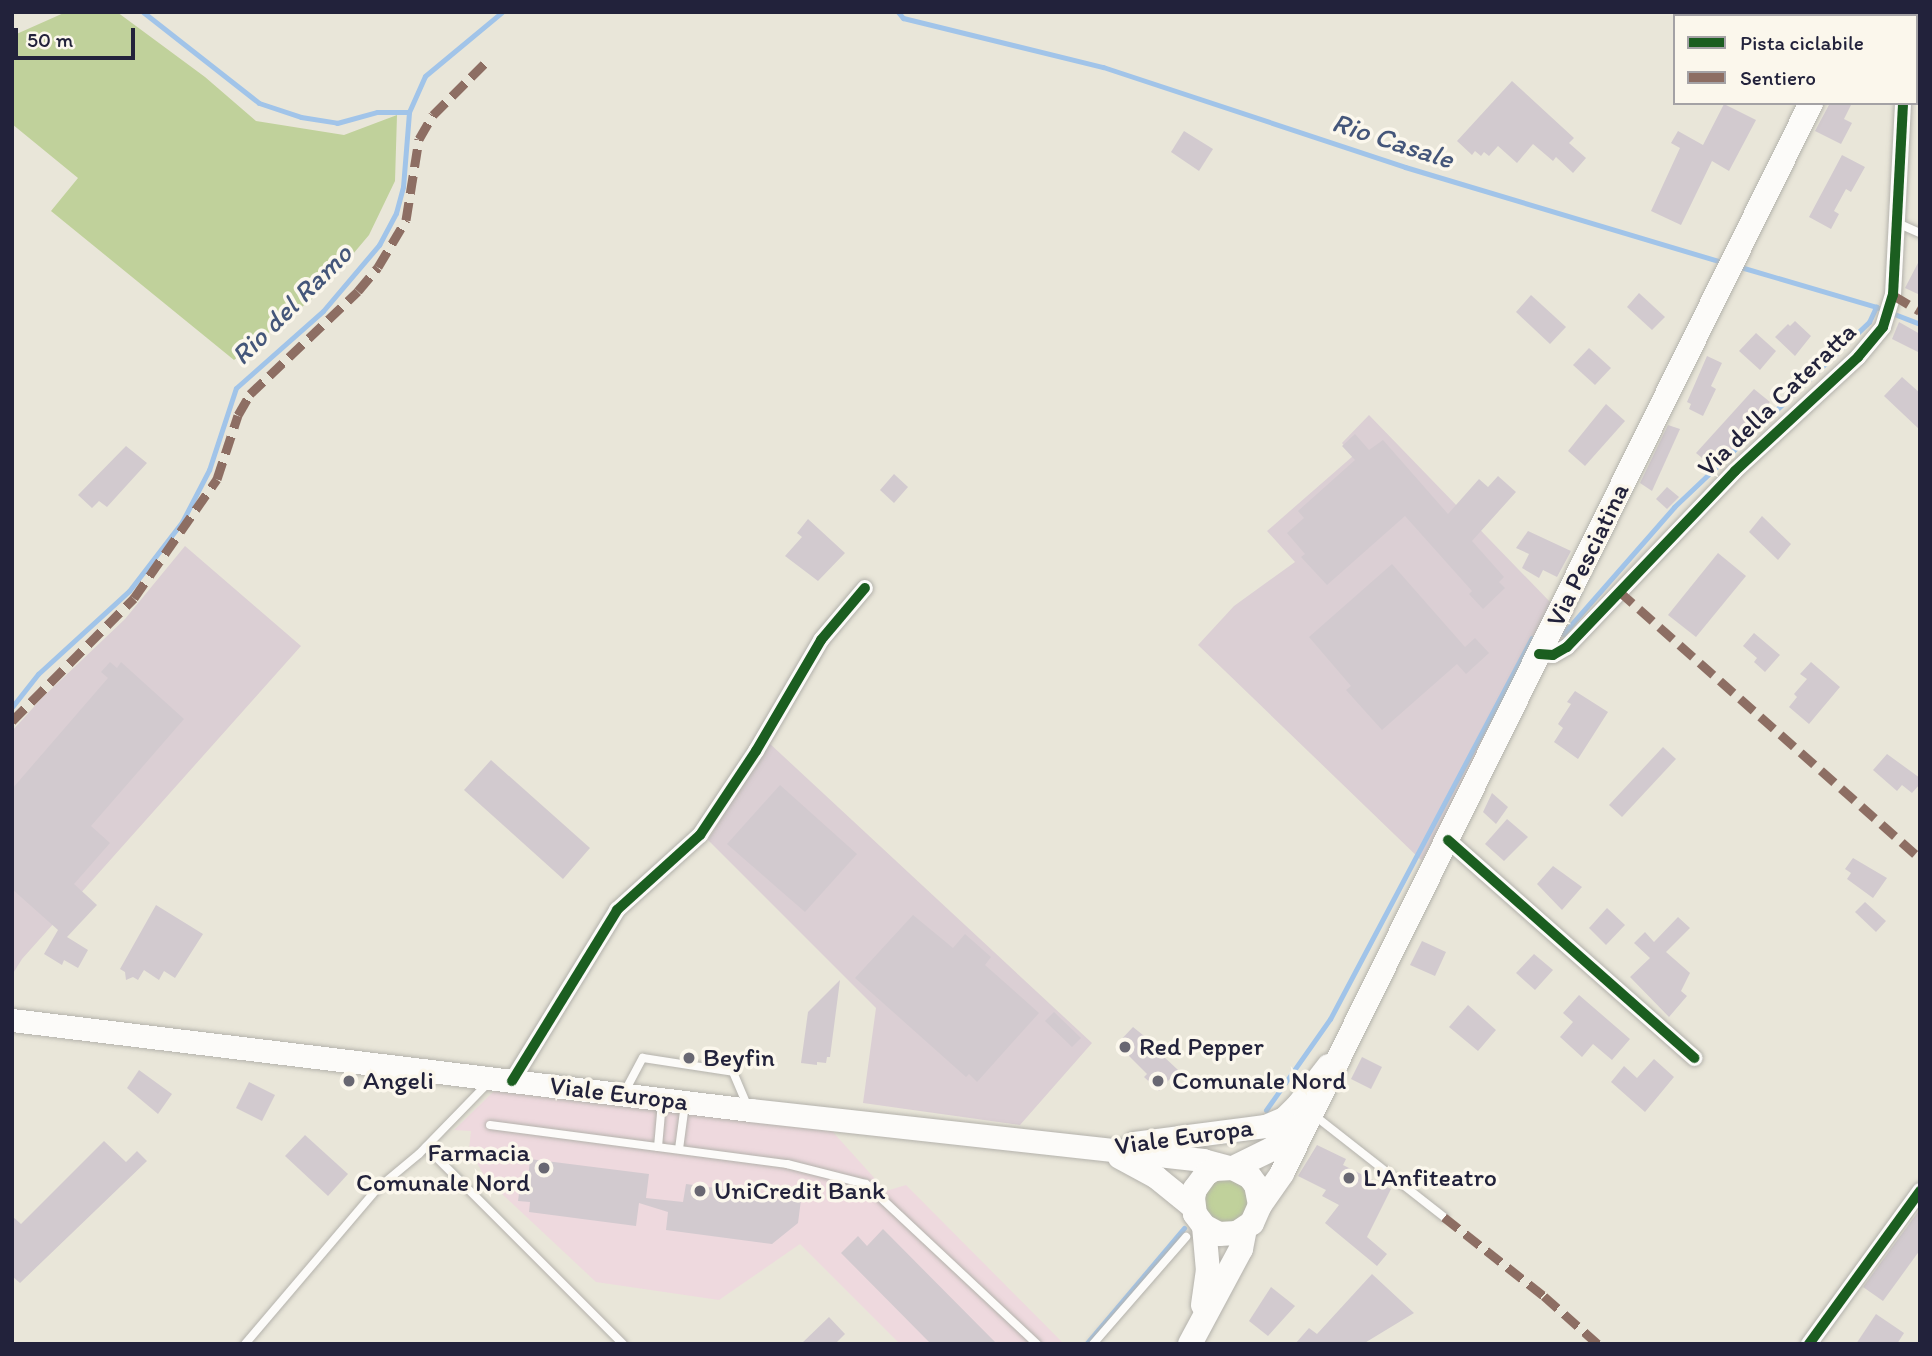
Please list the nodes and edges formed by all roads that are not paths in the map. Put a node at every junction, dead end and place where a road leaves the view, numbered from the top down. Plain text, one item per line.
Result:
1 (1810, 105) edge
2 (1903, 105) edge
3 (1895, 222) junction
4 (1920, 233) edge
5 (866, 588) dead end
6 (1539, 654) junction
7 (1448, 840) junction
8 (12, 1020) edge
9 (1351, 1034) junction
10 (1694, 1058) dead end
11 (502, 1079) junction
12 (623, 1094) junction
13 (674, 1100) junction
14 (750, 1110) junction
15 (1310, 1116) junction
16 (490, 1125) dead end
17 (426, 1147) junction
18 (658, 1147) junction
19 (679, 1149) junction
20 (1100, 1149) junction
21 (1233, 1168) junction
22 (1920, 1191) edge
23 (1260, 1205) junction
24 (1444, 1217) dead end
25 (1194, 1223) junction
26 (1245, 1229) junction
27 (1200, 1321) junction
28 (245, 1344) edge
29 (623, 1344) edge
30 (1037, 1344) edge
31 (1093, 1344) edge
32 (1189, 1344) edge
33 (1809, 1344) edge

1 - 6 main road, Via Pesciatina
2 - 3 street, Via della Cateratta
3 - 4 lane
3 - 6 street, Via della Cateratta
5 - 11 street
6 - 7 main road, Via Pesciatina
7 - 9 main road, Via Pesciatina
7 - 10 street
8 - 11 main road, Viale Europa
9 - 15 main road, Via Pesciatina
9 - 20 main road, Viale Europa
11 - 12 main road, Viale Europa
11 - 17 lane
12 - 13 main road, Viale Europa
12 - 14 lane
13 - 14 main road, Viale Europa
13 - 18 lane
13 - 19 lane
14 - 20 main road, Viale Europa
15 - 21 main road, Via Pesciatina
15 - 23 main road, Via Pesciatina
15 - 24 lane
16 - 18 lane
17 - 28 lane
17 - 29 lane
18 - 19 lane
19 - 30 lane
20 - 21 main road, Viale Europa
20 - 25 main road, Viale Europa
21 - 23 main road
21 - 25 main road, Via Pesciatina
22 - 33 street
23 - 26 main road, Via Pesciatina
25 - 26 main road
25 - 27 main road, Via Pesciatina
25 - 31 lane
26 - 27 main road, Via Pesciatina
27 - 32 main road, Via Pesciatina

